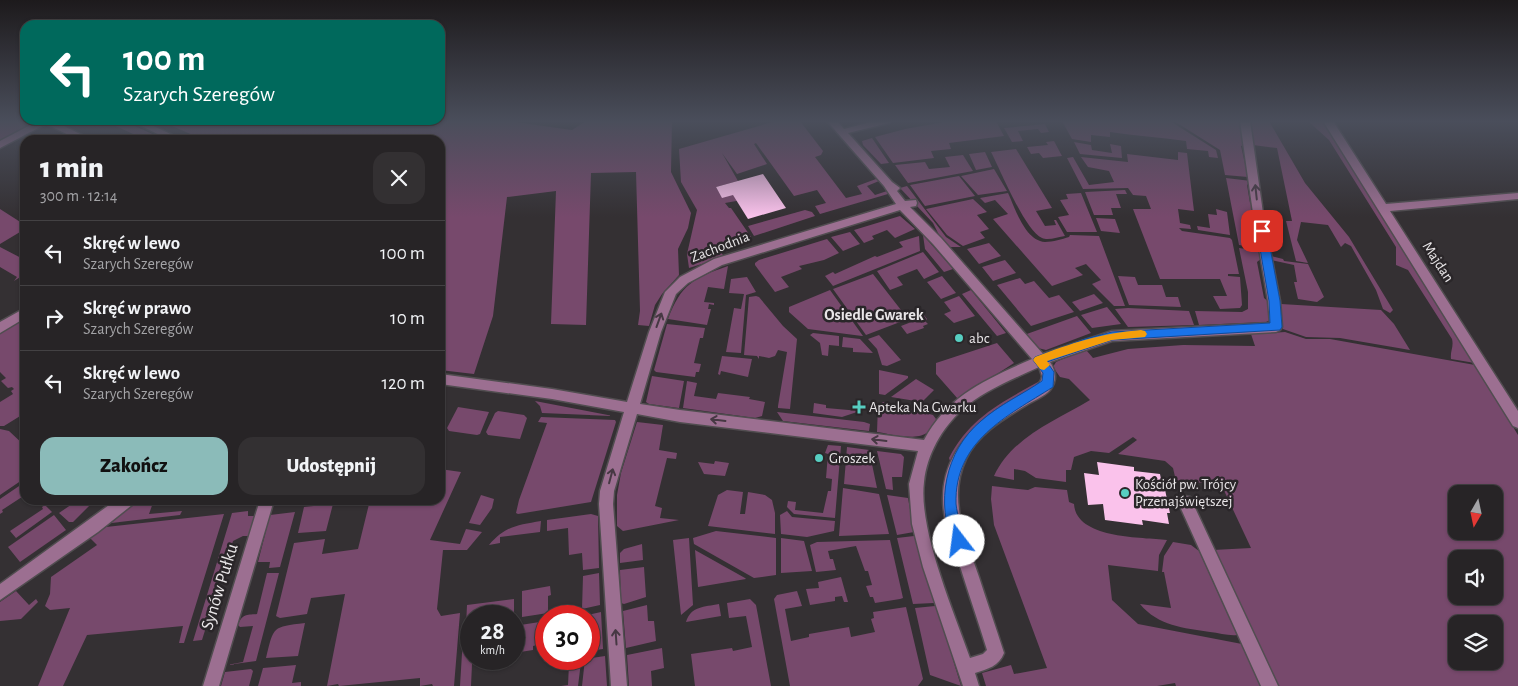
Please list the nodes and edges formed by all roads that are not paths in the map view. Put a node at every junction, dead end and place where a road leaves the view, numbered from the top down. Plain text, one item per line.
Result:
1 (861, 153) edge
2 (1250, 153) edge
3 (1349, 153) edge
4 (1518, 196) edge
5 (907, 204) junction
6 (1384, 208) junction
7 (20, 315) edge
8 (0, 328) edge
9 (1039, 360) junction
10 (445, 380) edge
11 (632, 408) junction
12 (1518, 422) edge
13 (927, 446) junction
14 (1185, 502) dead end
15 (120, 505) edge
16 (265, 505) edge
17 (0, 593) edge
18 (965, 668) junction
19 (211, 686) edge
20 (619, 686) edge
21 (971, 686) edge
22 (1270, 686) edge

1 - 5 street
9 -> 2 street
3 - 6 street, Majdan
4 - 6 street
5 - 9 street
11 -> 5 street, Zachodnia
6 - 12 street, Majdan
7 - 8 street
9 - 13 street
9 - 18 street
10 - 11 street
13 -> 11 street
20 -> 11 street, Zachodnia
13 - 18 street
14 - 22 street
15 - 17 street
16 - 19 street, Synów Pułku
18 - 21 street

